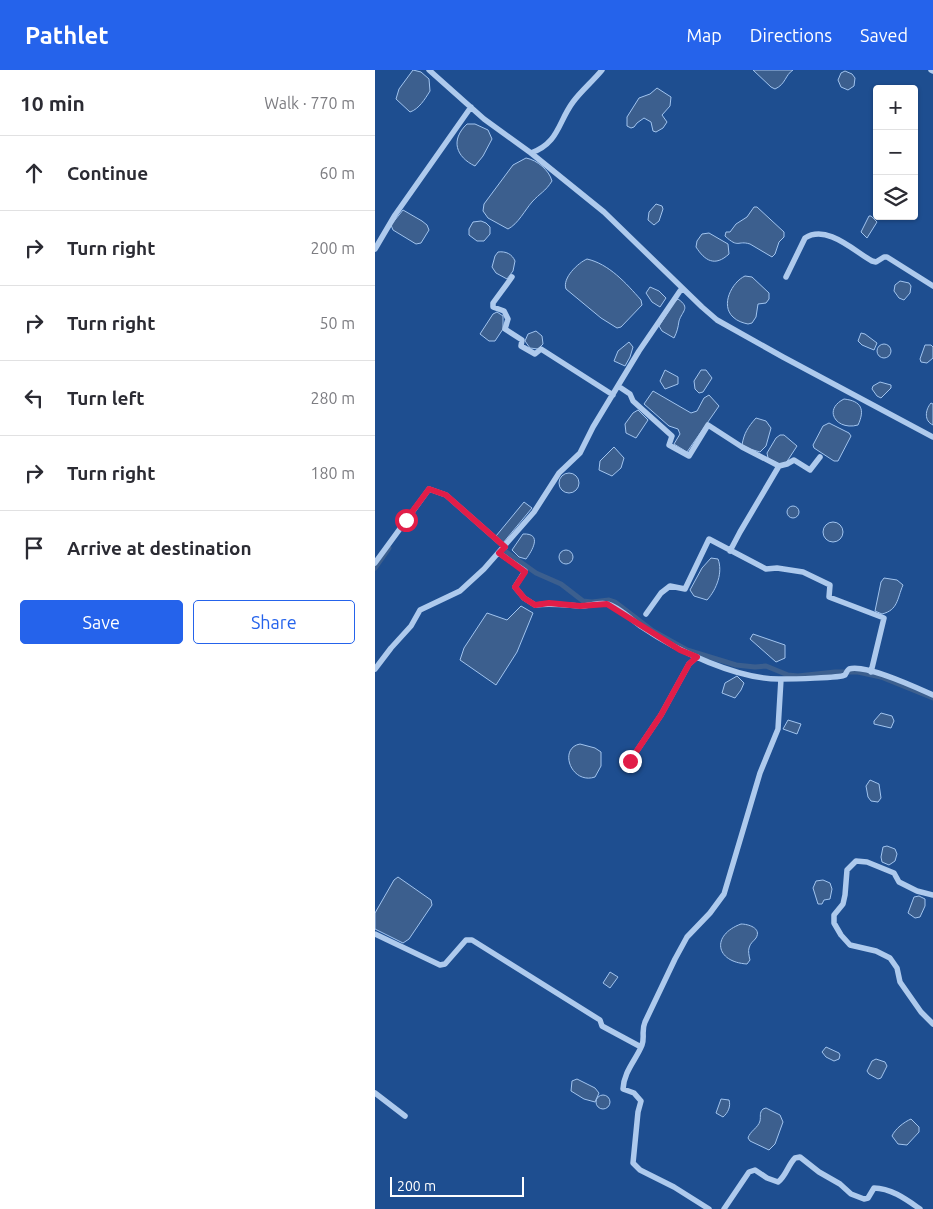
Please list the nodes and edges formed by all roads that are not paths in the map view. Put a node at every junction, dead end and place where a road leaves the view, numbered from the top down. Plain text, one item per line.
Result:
1 (429, 70) edge
2 (602, 70) edge
3 (471, 107) junction
4 (531, 153) junction
5 (375, 249) edge
6 (512, 277) dead end
7 (786, 277) dead end
8 (933, 286) edge
9 (682, 288) junction
10 (618, 386) junction
11 (613, 395) junction
12 (933, 437) edge
13 (820, 457) dead end
14 (779, 466) junction
15 (505, 547) junction
16 (730, 551) junction
17 (499, 553) junction
18 (375, 563) edge
19 (646, 614) dead end
20 (697, 657) junction
21 (375, 669) edge
22 (871, 672) junction
23 (781, 679) junction
24 (933, 694) edge
25 (630, 761) dead end
26 (933, 895) edge
27 (375, 934) edge
28 (933, 1024) edge
29 (641, 1047) junction
30 (375, 1093) edge
31 (405, 1116) dead end
32 (709, 1209) edge
33 (724, 1209) edge
34 (920, 1209) edge

1 - 3 street
2 - 4 street
3 - 4 street
3 - 5 street
4 - 9 street
6 - 11 street
7 - 8 street
9 - 10 street
9 - 12 street
10 - 11 street
10 - 14 street
11 - 15 street
13 - 14 street
14 - 16 street
15 - 17 street
15 - 18 street
16 - 19 street
16 - 22 street
17 - 20 street
17 - 21 street
20 - 23 street
20 - 25 street
22 - 23 street
22 - 24 street
23 - 29 street
26 - 28 street
27 - 29 street
29 - 32 street
30 - 31 street
33 - 34 street

